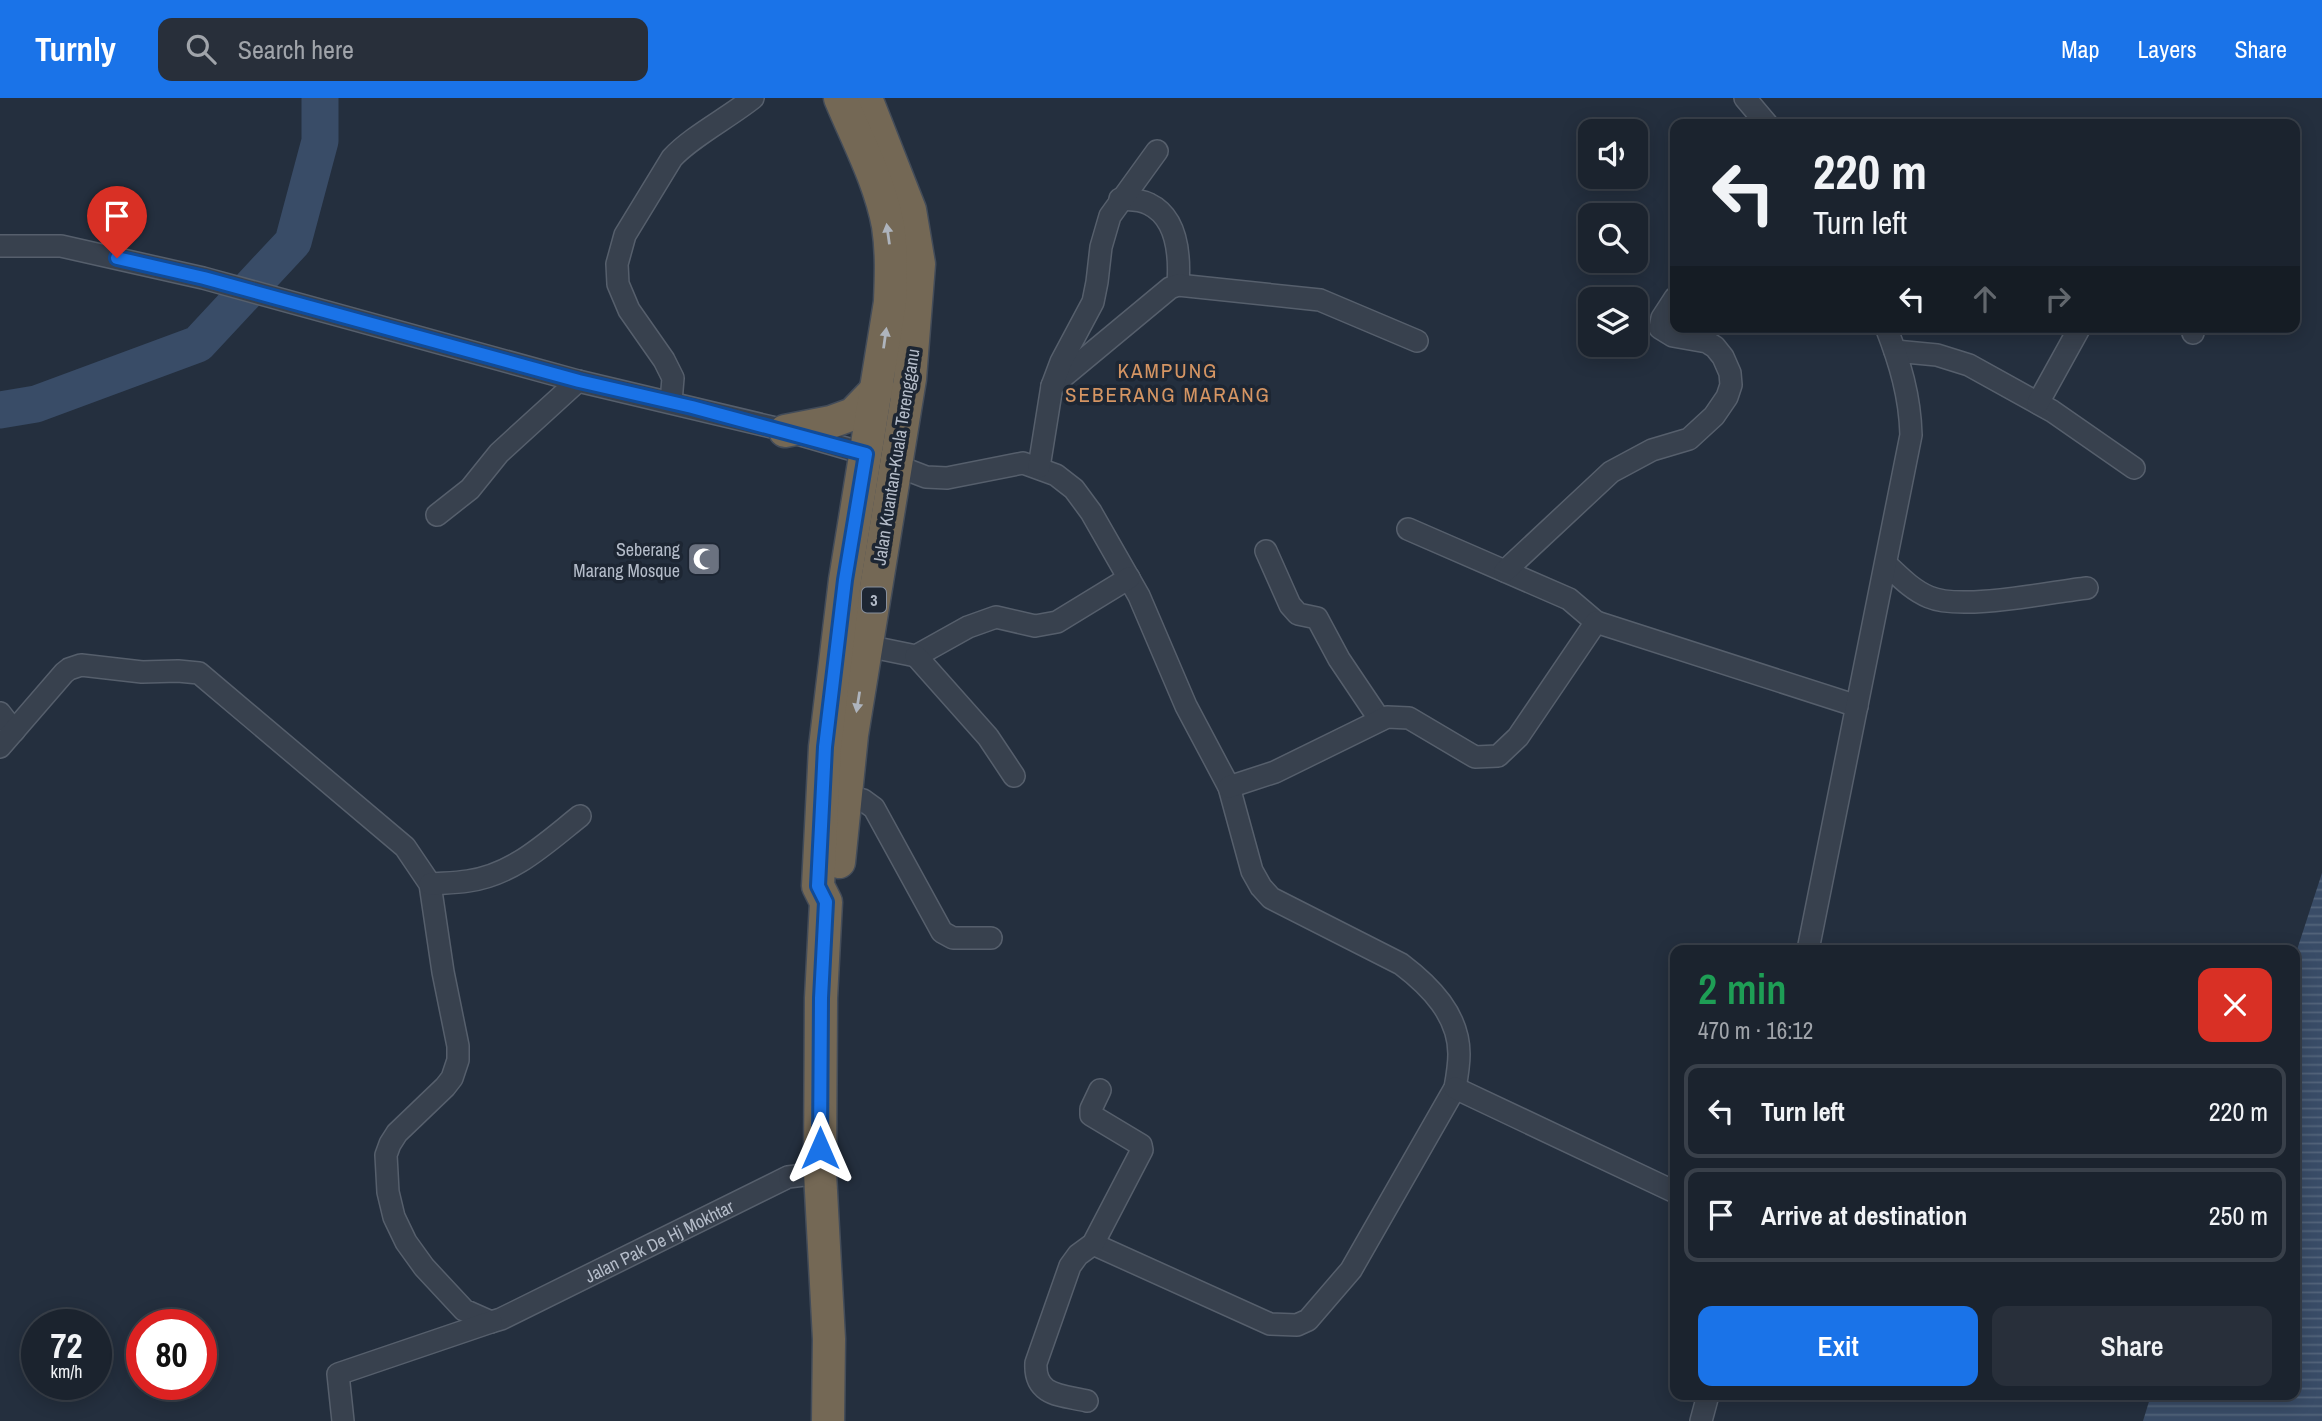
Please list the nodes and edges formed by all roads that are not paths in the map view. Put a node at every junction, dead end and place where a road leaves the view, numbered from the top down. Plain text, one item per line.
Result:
1 (752, 98) edge
2 (840, 98) edge
3 (866, 98) edge
4 (1745, 98) edge
5 (1763, 119) edge
6 (1157, 151) dead end
7 (1121, 199) junction
8 (0, 246) edge
9 (1178, 285) junction
10 (1670, 306) edge
11 (1888, 333) edge
12 (2077, 333) edge
13 (1417, 341) dead end
14 (1895, 351) junction
15 (579, 381) junction
16 (1052, 386) junction
17 (878, 388) junction
18 (671, 402) junction
19 (2038, 403) junction
20 (785, 431) junction
21 (866, 454) junction
22 (897, 465) junction
23 (1039, 467) junction
24 (2134, 468) dead end
25 (437, 515) dead end
26 (1408, 529) dead end
27 (1266, 551) dead end
28 (1886, 564) junction
29 (1505, 572) junction
30 (1129, 578) junction
31 (2087, 588) dead end
32 (1919, 592) junction
33 (1880, 596) junction
34 (1596, 622) junction
35 (867, 646) junction
36 (916, 656) junction
37 (1857, 706) junction
38 (0, 713) edge
39 (1380, 720) junction
40 (7, 739) edge
41 (1014, 776) dead end
42 (1229, 787) junction
43 (846, 798) junction
44 (579, 816) dead end
45 (430, 884) junction
46 (826, 902) junction
47 (991, 938) dead end
48 (1809, 945) edge
49 (1455, 1088) junction
50 (1100, 1090) dead end
51 (820, 1173) junction
52 (1670, 1190) edge
53 (1093, 1244) junction
54 (496, 1321) junction
55 (1707, 1400) edge
56 (1087, 1401) dead end
57 (343, 1421) edge
58 (828, 1421) edge
59 (1701, 1421) edge

1 - 18 street
17 -> 2 highway, Jalan Kuantan-Kuala Terengganu / 3
3 - 22 highway, Jalan Kuantan-Kuala Terengganu / 3
4 - 5 street
6 - 7 street
7 - 9 street
7 - 16 street
8 - 15 street
9 - 13 street
9 - 16 street
10 - 29 street
11 - 14 street
12 - 19 street
14 - 19 street
14 - 28 street
15 - 18 street
15 - 25 street
16 - 23 street
17 - 20 highway
17 - 21 highway, Jalan Kuantan-Kuala Terengganu / 3
18 - 20 street
19 - 24 street
20 - 21 street
21 - 22 street
21 - 46 highway, Jalan Kuantan-Kuala Terengganu / 3
22 - 23 street
22 - 35 highway, Jalan Kuantan-Kuala Terengganu / 3
23 - 30 street
26 - 29 street
27 - 39 street
28 - 32 street
28 - 33 street
29 - 34 street
30 - 36 street
30 - 42 street
31 - 32 street
32 - 33 street
33 - 37 street
34 - 37 street
34 - 39 street
35 - 36 street
35 -> 43 highway, Jalan Kuantan-Kuala Terengganu / 3
36 - 41 street
37 - 48 street
38 - 40 street
39 - 42 street
40 - 45 street
42 - 49 street
43 - 46 highway, Jalan Kuantan-Kuala Terengganu / 3
43 - 47 street
44 - 45 street
45 - 54 street
46 - 51 highway, Jalan Kuantan-Kuala Terengganu / 3
49 - 52 street
49 - 53 street
50 - 53 street
51 - 54 street, Jalan Pak De Hj Mokhtar
51 - 58 highway, Jalan Kuantan-Kuala Terengganu / 3
53 - 56 street
54 - 57 street, Jalan Pak De Hj Mokhtar
55 - 59 street

